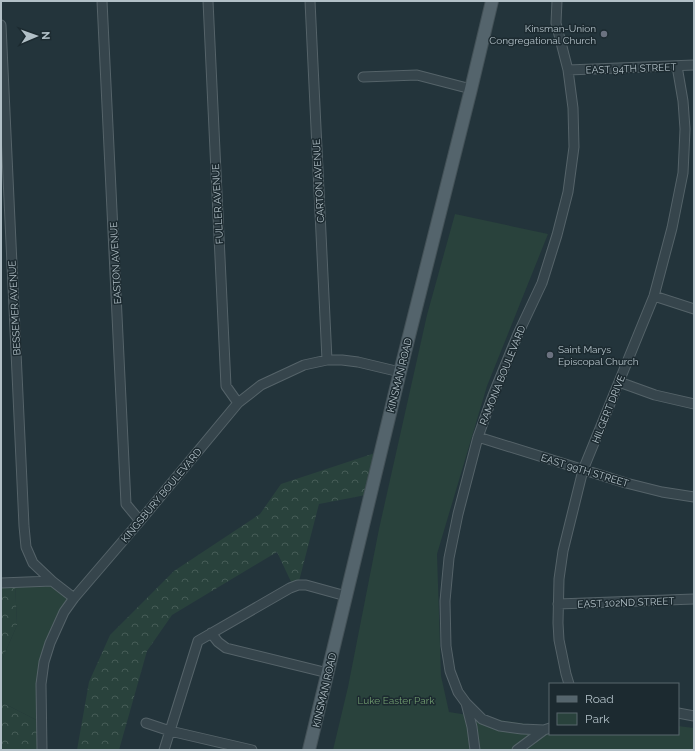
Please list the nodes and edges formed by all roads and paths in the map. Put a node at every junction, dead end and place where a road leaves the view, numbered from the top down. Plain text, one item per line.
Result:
1 (102, 1) edge
2 (208, 1) edge
3 (310, 1) edge
4 (492, 1) edge
5 (557, 1) edge
6 (1, 25) edge
7 (694, 65) edge
8 (677, 66) junction
9 (568, 70) junction
10 (363, 77) dead end
11 (471, 89) junction
12 (654, 296) junction
13 (694, 309) edge
14 (327, 360) junction
15 (400, 372) junction
16 (619, 382) junction
17 (238, 403) junction
18 (694, 404) edge
19 (478, 436) junction
20 (583, 470) junction
21 (694, 497) edge
22 (140, 520) junction
23 (52, 581) junction
24 (1, 583) edge
25 (346, 596) junction
26 (74, 598) junction
27 (694, 599) edge
28 (558, 604) junction
29 (211, 633) junction
30 (328, 673) junction
31 (569, 683) edge
32 (466, 704) junction
33 (679, 713) edge
34 (694, 716) edge
35 (146, 723) dead end
36 (547, 729) edge
37 (170, 730) junction
38 (42, 750) edge
39 (164, 750) edge
40 (252, 750) edge
41 (310, 750) edge
42 (475, 750) edge
43 (517, 750) edge

1 - 22 street, EASTON AVENUE
2 - 17 street, FULLER AVENUE
3 - 14 street, CARTON AVENUE
4 - 11 main road, KINSMAN ROAD
5 - 9 street, RAMONA BOULEVARD
6 - 23 street, BESSEMER AVENUE
7 - 8 street, EAST 94TH STREET
8 - 9 street, EAST 94TH STREET
8 - 12 street, HILGERT DRIVE
9 - 19 street, RAMONA BOULEVARD
10 - 11 street
11 - 15 main road, KINSMAN ROAD
12 - 13 street
12 - 16 street, HILGERT DRIVE
14 - 15 street, KINGSBURY BOULEVARD
14 - 17 street, KINGSBURY BOULEVARD
15 - 25 main road, KINSMAN ROAD
16 - 18 street
16 - 20 street, HILGERT DRIVE
17 - 22 street, KINGSBURY BOULEVARD
19 - 20 street, EAST 99TH STREET
19 - 32 street, RAMONA BOULEVARD
20 - 21 street, EAST 99TH STREET
20 - 28 street, HILGERT DRIVE
22 - 26 street, KINGSBURY BOULEVARD
23 - 24 street
23 - 26 street
25 - 29 street
25 - 30 main road, KINSMAN ROAD
26 - 38 street, KINGSBURY BOULEVARD
27 - 28 street, EAST 102ND STREET
28 - 31 street, HILGERT DRIVE
29 - 30 street
29 - 37 street
30 - 41 main road, KINSMAN ROAD
32 - 36 street
32 - 42 street, RAMONA BOULEVARD
33 - 34 street
35 - 37 street
36 - 43 street
37 - 39 street
37 - 40 street

